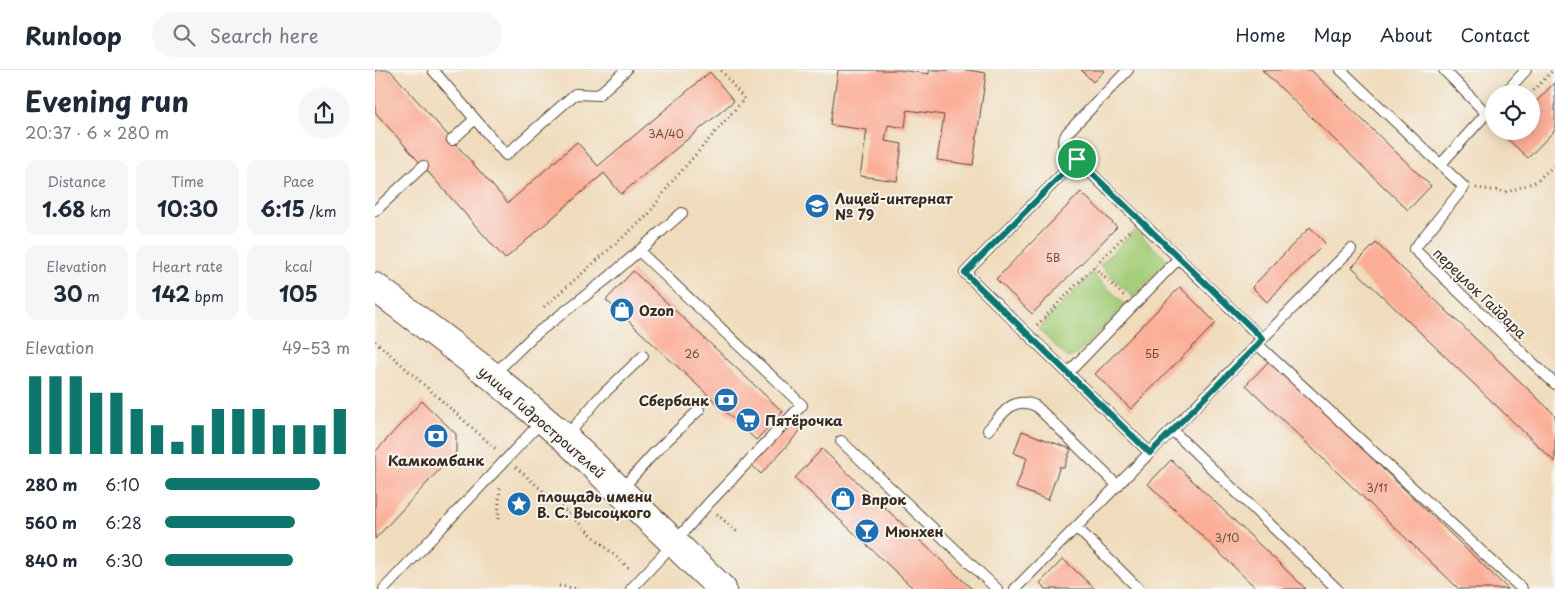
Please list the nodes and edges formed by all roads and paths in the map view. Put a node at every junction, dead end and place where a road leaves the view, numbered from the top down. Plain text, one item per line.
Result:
1 (433, 70) edge
2 (626, 70) edge
3 (721, 70) edge
4 (1128, 70) edge
5 (1341, 70) edge
6 (1444, 70) edge
7 (1526, 70) edge
8 (1553, 70) edge
9 (1512, 85) edge
10 (1539, 85) edge
11 (1485, 112) edge
12 (1485, 114) edge
13 (475, 118) junction
14 (452, 140) dead end
15 (1077, 159) junction
16 (1441, 164) junction
17 (1555, 165) edge
18 (423, 166) dead end
19 (1464, 187) junction
20 (375, 211) edge
21 (683, 213) dead end
22 (1129, 231) dead end
23 (1351, 249) dead end
24 (639, 251) junction
25 (1179, 258) junction
26 (1094, 267) junction
27 (375, 287) edge
28 (1133, 305) junction
29 (543, 307) dead end
30 (1028, 334) junction
31 (1260, 342) junction
32 (643, 356) dead end
33 (1068, 373) junction
34 (492, 376) junction
35 (1555, 384) edge
36 (699, 410) dead end
37 (543, 420) junction
38 (987, 430) dead end
39 (1173, 431) junction
40 (565, 438) junction
41 (841, 441) dead end
42 (1150, 453) junction
43 (501, 465) junction
44 (1118, 486) junction
45 (621, 491) junction
46 (716, 513) dead end
47 (498, 519) dead end
48 (1077, 528) junction
49 (737, 532) dead end
50 (674, 543) junction
51 (559, 586) dead end
52 (384, 589) edge
53 (579, 589) edge
54 (631, 589) edge
55 (722, 589) edge
56 (997, 589) edge
57 (1015, 589) edge
58 (1139, 589) edge
59 (1337, 589) edge
60 (1522, 589) edge

1 - 13 lane
2 - 13 lane
3 - 29 path
4 - 15 lane
5 - 16 lane
6 - 11 lane
7 - 9 lane
8 - 10 path
12 - 16 lane
13 - 14 lane
15 - 25 lane
15 - 30 lane
16 - 19 lane
17 - 19 path
18 - 20 lane
19 - 35 lane, переулок Гайдара
21 - 24 lane
22 - 26 path
23 - 31 lane
24 - 34 lane
24 - 50 lane
25 - 28 lane
25 - 31 lane
26 - 28 path
26 - 30 path
27 - 34 main road, улица Гидростроителей
28 - 33 lane
30 - 33 lane
31 - 39 lane
31 - 60 lane
32 - 40 lane
33 - 42 lane
34 - 37 main road, улица Гидростроителей
36 - 45 lane
37 - 40 main road, улица Гидростроителей
37 - 43 lane
38 - 44 lane
39 - 42 lane
39 - 59 lane
40 - 45 main road, улица Гидростроителей
41 - 56 lane
42 - 44 lane
43 - 47 path
43 - 52 lane
44 - 48 lane
45 - 50 main road, улица Гидростроителей
46 - 49 path
48 - 57 lane
48 - 58 lane
50 - 54 lane
50 - 55 main road, улица Гидростроителей
51 - 53 path

